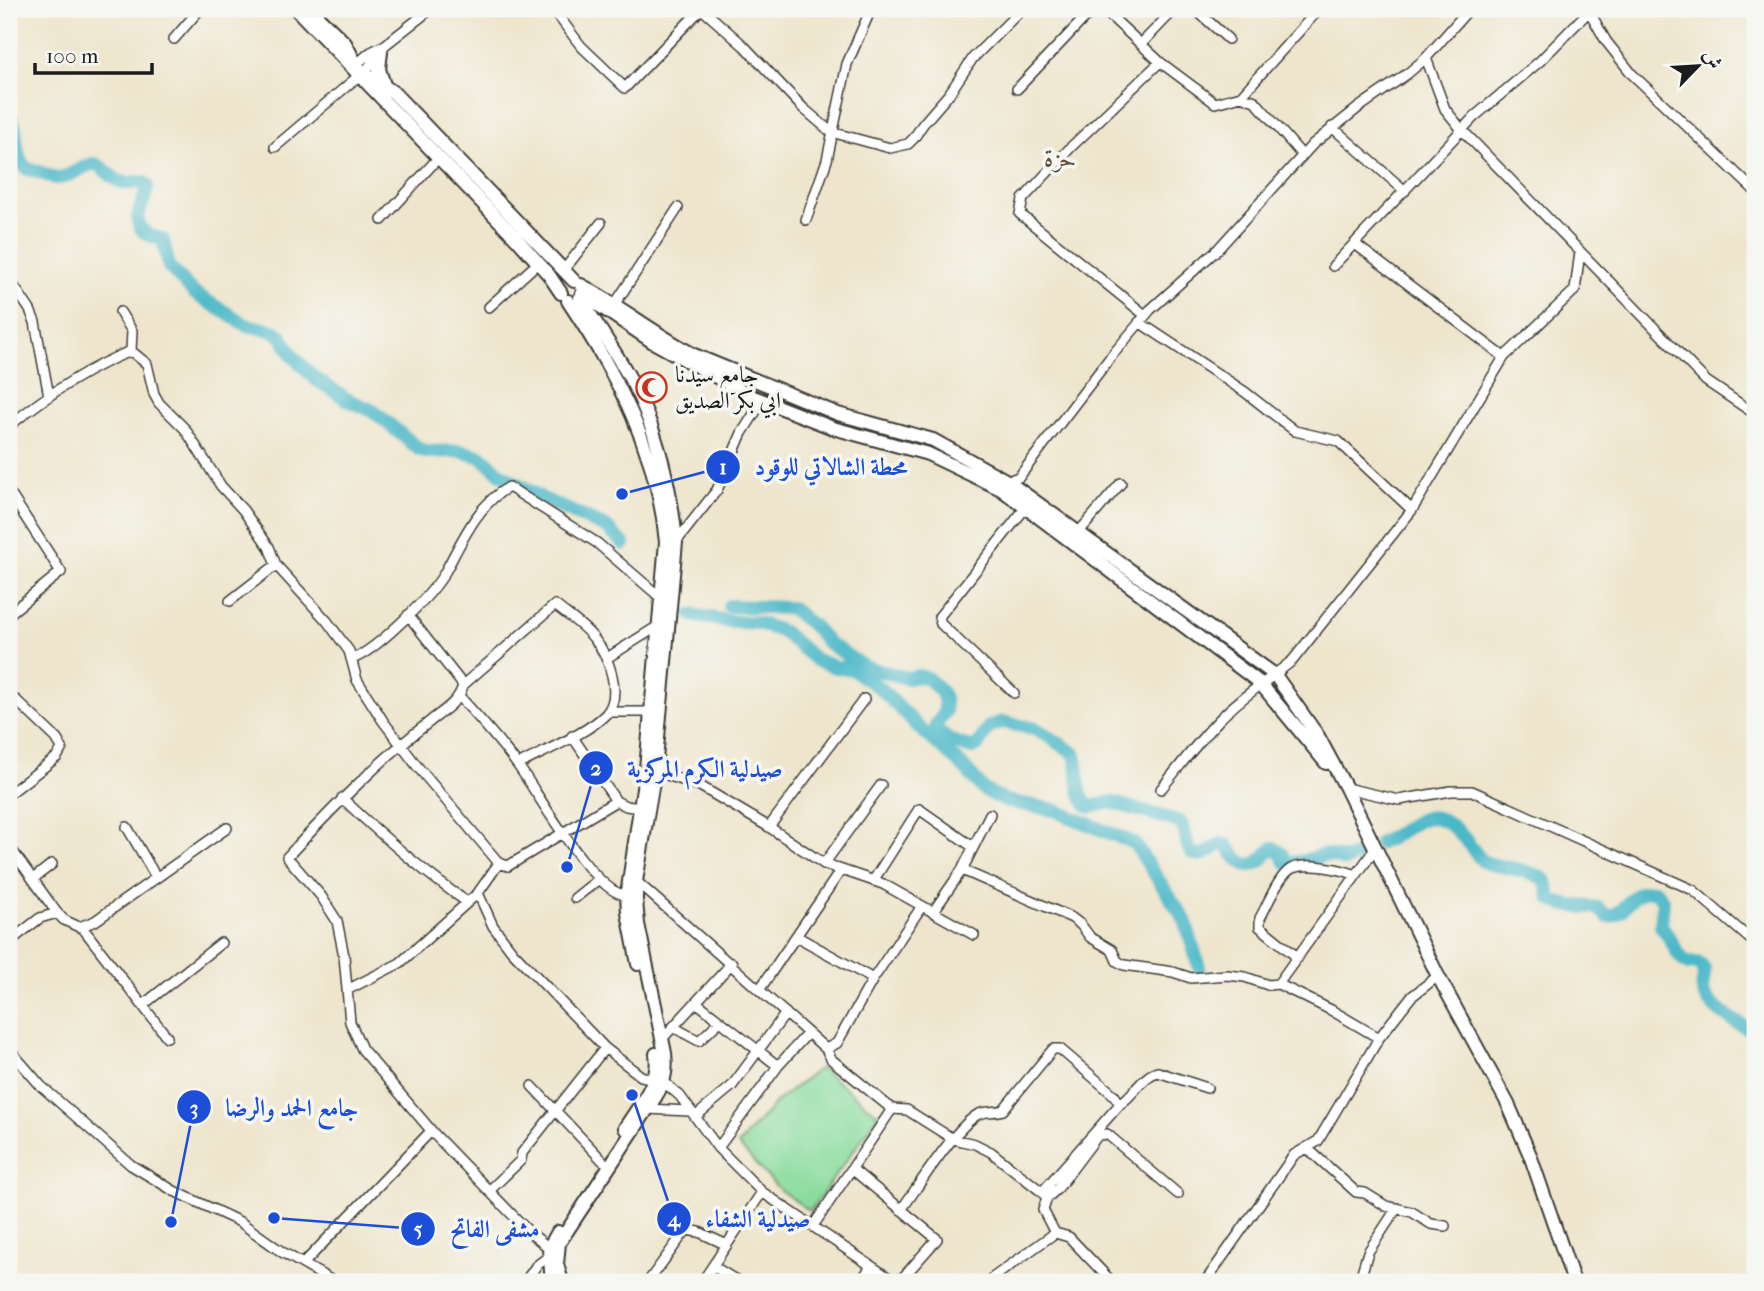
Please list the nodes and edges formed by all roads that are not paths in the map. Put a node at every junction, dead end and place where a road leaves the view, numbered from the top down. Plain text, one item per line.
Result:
1 (200, 9) edge
2 (296, 9) edge
3 (310, 9) edge
4 (431, 9) edge
5 (553, 9) edge
6 (701, 9) edge
7 (871, 9) edge
8 (1022, 9) edge
9 (1093, 9) edge
10 (1103, 9) edge
11 (1175, 9) edge
12 (1195, 9) edge
13 (1319, 9) edge
14 (1469, 9) edge
15 (1589, 9) edge
16 (327, 33) junction
17 (174, 39) dead end
18 (1228, 39) dead end
19 (1141, 44) junction
20 (383, 49) junction
21 (1426, 58) junction
22 (1160, 62) junction
23 (357, 69) junction
24 (385, 85) junction
25 (1017, 89) dead end
26 (1241, 96) junction
27 (1332, 127) junction
28 (1462, 130) junction
29 (831, 132) junction
30 (275, 147) dead end
31 (1302, 155) junction
32 (439, 157) junction
33 (1405, 191) junction
34 (1755, 191) edge
35 (678, 208) dead end
36 (382, 220) dead end
37 (806, 220) dead end
38 (601, 223) dead end
39 (1354, 244) junction
40 (1580, 252) junction
41 (539, 262) junction
42 (1333, 266) dead end
43 (563, 271) junction
44 (9, 279) edge
45 (574, 292) junction
46 (615, 304) junction
47 (489, 307) dead end
48 (120, 312) dead end
49 (1142, 319) junction
50 (131, 351) junction
51 (1504, 357) junction
52 (49, 396) junction
53 (763, 400) junction
54 (1755, 414) edge
55 (9, 426) edge
56 (1121, 483) dead end
57 (1012, 487) junction
58 (9, 492) edge
59 (1026, 507) junction
60 (1412, 510) junction
61 (1078, 533) junction
62 (676, 542) junction
63 (276, 565) junction
64 (661, 598) junction
65 (230, 601) dead end
66 (9, 614) edge
67 (408, 615) junction
68 (658, 626) junction
69 (607, 658) junction
70 (352, 659) junction
71 (1275, 675) junction
72 (1260, 683) junction
73 (463, 685) junction
74 (1014, 693) dead end
75 (460, 697) junction
76 (16, 699) dead end
77 (864, 699) dead end
78 (608, 712) junction
79 (651, 712) junction
80 (572, 736) junction
81 (400, 744) junction
82 (518, 765) junction
83 (651, 770) junction
84 (881, 785) dead end
85 (1346, 788) junction
86 (1161, 789) dead end
87 (9, 794) edge
88 (342, 798) junction
89 (616, 801) junction
90 (640, 808) junction
91 (990, 814) dead end
92 (127, 827) dead end
93 (769, 827) junction
94 (227, 828) dead end
95 (562, 832) junction
96 (9, 846) edge
97 (973, 847) junction
98 (1375, 849) junction
99 (499, 863) junction
100 (52, 864) dead end
101 (824, 864) junction
102 (841, 870) junction
103 (962, 870) junction
104 (1356, 875) junction
105 (156, 877) junction
106 (33, 879) junction
107 (598, 879) junction
108 (873, 881) junction
109 (631, 886) junction
110 (478, 893) junction
111 (575, 898) dead end
112 (467, 902) junction
113 (922, 906) junction
114 (933, 912) junction
115 (57, 913) junction
116 (82, 927) junction
117 (1755, 929) edge
118 (974, 935) dead end
119 (796, 936) junction
120 (9, 942) edge
121 (221, 943) dead end
122 (1297, 957) junction
123 (732, 963) junction
124 (1438, 976) junction
125 (873, 979) junction
126 (1278, 984) junction
127 (760, 989) junction
128 (347, 990) junction
129 (696, 1002) junction
130 (143, 1005) junction
131 (786, 1013) junction
132 (720, 1021) junction
133 (675, 1028) junction
134 (808, 1033) junction
135 (167, 1037) dead end
136 (1379, 1038) junction
137 (662, 1039) junction
138 (605, 1048) junction
139 (9, 1049) edge
140 (827, 1049) junction
141 (760, 1052) junction
142 (778, 1066) junction
143 (659, 1081) junction
144 (532, 1086) dead end
145 (1206, 1088) dead end
146 (1119, 1104) junction
147 (648, 1109) junction
148 (892, 1109) junction
149 (555, 1110) junction
150 (692, 1114) junction
151 (431, 1131) junction
152 (953, 1139) junction
153 (718, 1148) junction
154 (1307, 1148) junction
155 (603, 1161) junction
156 (852, 1169) junction
157 (489, 1191) junction
158 (762, 1192) junction
159 (1178, 1194) dead end
160 (1044, 1195) junction
161 (1397, 1208) junction
162 (901, 1209) junction
163 (813, 1226) junction
164 (1445, 1226) dead end
165 (1055, 1233) junction
166 (727, 1245) junction
167 (548, 1252) junction
168 (303, 1264) junction
169 (713, 1266) junction
170 (871, 1266) junction
171 (334, 1282) edge
172 (525, 1282) edge
173 (552, 1282) edge
174 (562, 1282) edge
175 (648, 1282) edge
176 (702, 1282) edge
177 (739, 1282) edge
178 (861, 1282) edge
179 (897, 1282) edge
180 (986, 1282) edge
181 (1112, 1282) edge
182 (1205, 1282) edge
183 (1359, 1282) edge
184 (1574, 1282) edge

1 - 17 street
2 - 16 main road
3 - 16 main road
4 - 20 street
5 - 6 street
6 - 29 street
7 - 29 street
8 - 29 street
9 - 25 street
10 - 19 street
11 - 19 street
12 - 18 street
13 - 26 street
14 - 21 street
15 - 28 street
15 - 34 street
16 - 23 main road
19 - 22 street
20 - 23 street
20 - 24 main road
21 - 27 street
21 - 28 street
22 - 26 street
22 - 49 street
23 - 24 main road
23 - 30 street
23 - 32 main road
24 - 43 main road
26 - 31 street
27 - 31 street
27 - 33 street
28 - 33 street
28 - 40 street
29 - 37 street
31 - 49 street
32 - 36 street
32 - 41 main road
33 - 39 street
35 - 46 street
38 - 43 street
39 - 42 street
39 - 51 street
40 - 51 street
40 - 54 street
41 - 45 main road
41 - 47 street
43 - 45 main road
44 - 52 street
45 - 46 main road
45 - 53 main road
45 - 62 main road
45 - 64 main road
46 - 57 main road
48 - 50 street
49 - 57 street
49 - 60 street
50 - 52 street
50 - 63 street
51 - 60 street
52 - 55 street
53 - 57 main road
53 - 62 street
56 - 61 street
57 - 59 main road
57 - 61 main road
58 - 66 street
59 - 72 main road
59 - 74 street
60 - 71 street
61 - 71 main road
62 - 83 main road
63 - 65 street
63 - 70 street
64 - 67 street
64 - 68 main road
67 - 70 street
67 - 73 street
68 - 69 street
68 - 79 main road
69 - 73 street
69 - 78 street
70 - 81 street
71 - 72 street
71 - 85 main road
72 - 85 main road
72 - 86 street
73 - 75 street
75 - 81 street
75 - 82 street
76 - 87 street
77 - 93 street
78 - 79 street
78 - 80 street
79 - 83 main road
80 - 82 street
80 - 89 street
81 - 88 street
81 - 99 street
82 - 95 street
83 - 90 main road
83 - 93 street
83 - 109 main road
84 - 101 street
85 - 98 main road
85 - 117 street
88 - 112 street
88 - 128 street
89 - 90 street
89 - 95 street
90 - 109 main road
91 - 97 street
92 - 105 street
93 - 101 street
94 - 105 street
95 - 99 street
95 - 107 street
96 - 106 street
97 - 103 street
97 - 108 street
98 - 104 street
98 - 124 main road
99 - 110 street
100 - 106 street
101 - 102 street
102 - 108 street
102 - 119 street
103 - 114 street
103 - 126 street
104 - 122 street
104 - 122 street
105 - 116 street
106 - 115 street
107 - 109 street
107 - 111 street
108 - 113 street
109 - 123 street
109 - 137 main road
109 - 143 main road
110 - 112 street
110 - 138 street
112 - 128 street
113 - 114 street
113 - 125 street
114 - 118 street
115 - 116 street
115 - 120 street
116 - 130 street
119 - 125 street
119 - 127 street
121 - 130 street
122 - 126 street
123 - 127 street
123 - 129 street
124 - 136 street
124 - 184 main road
125 - 140 street
126 - 136 street
127 - 131 street
128 - 151 street
129 - 132 street
129 - 133 street
130 - 135 street
131 - 134 street
131 - 141 street
132 - 133 street
132 - 141 street
133 - 137 street
134 - 140 street
134 - 142 street
136 - 154 street
137 - 143 main road
138 - 143 street
138 - 149 street
139 - 168 street
140 - 148 street
141 - 142 street
141 - 150 street
142 - 153 street
143 - 147 main road
143 - 150 street
143 - 155 main road
144 - 149 street
145 - 146 street
146 - 152 street
146 - 160 street
147 - 150 street
147 - 174 main road
148 - 152 street
148 - 156 street
149 - 155 street
149 - 157 street
150 - 153 street
151 - 157 street
151 - 168 street
152 - 160 street
152 - 162 street
153 - 158 street
154 - 161 street
154 - 182 street
155 - 167 main road
156 - 162 street
156 - 163 street
157 - 167 street
158 - 163 street
158 - 166 street
159 - 160 street
160 - 165 street
161 - 164 street
161 - 183 street
162 - 179 street
163 - 170 street
165 - 180 street
165 - 181 street
166 - 169 street
166 - 175 street
167 - 172 street
167 - 173 main road
168 - 171 street
169 - 176 street
169 - 177 street
170 - 178 street
170 - 179 street

